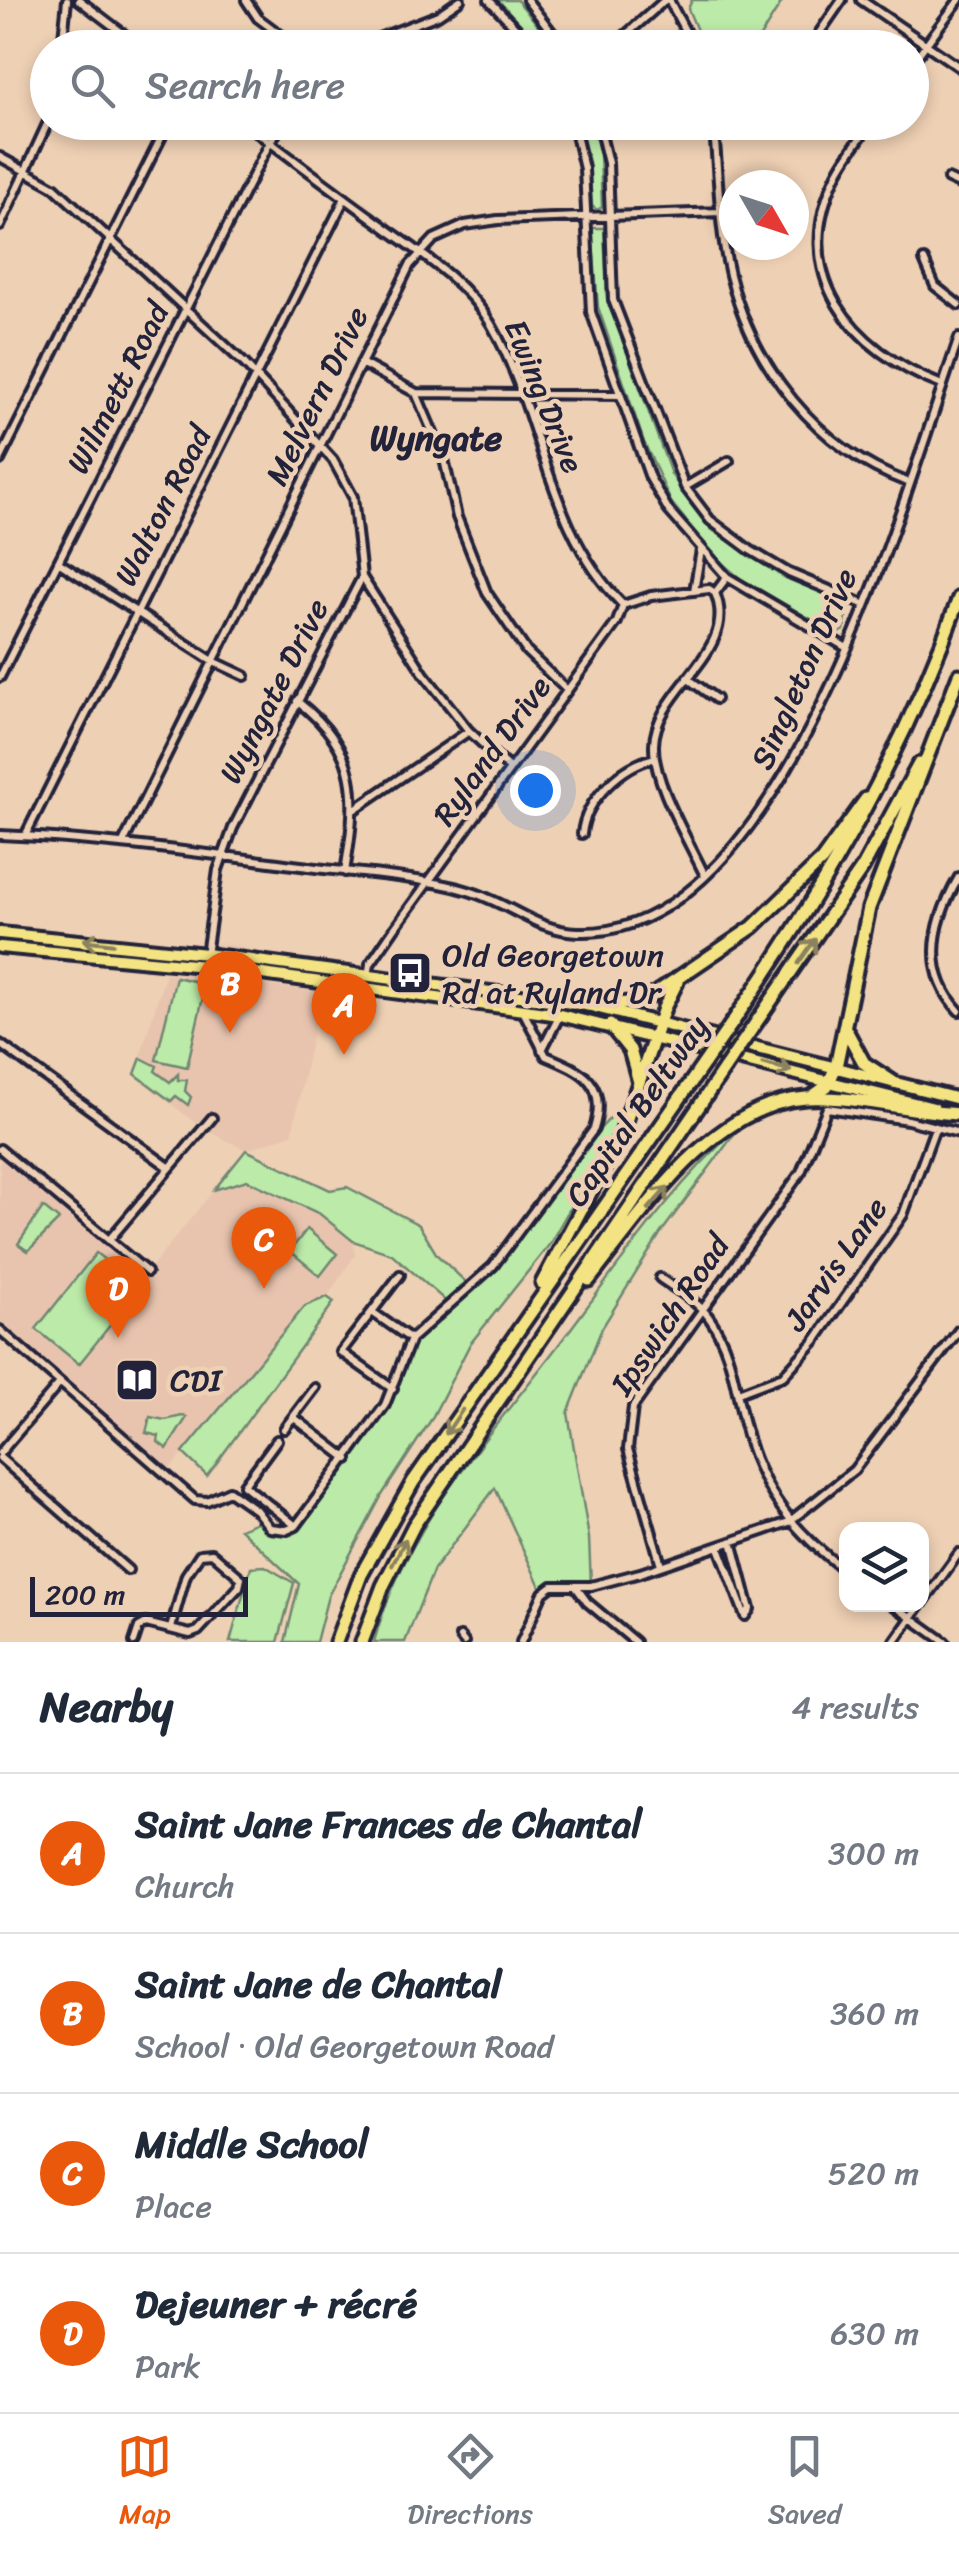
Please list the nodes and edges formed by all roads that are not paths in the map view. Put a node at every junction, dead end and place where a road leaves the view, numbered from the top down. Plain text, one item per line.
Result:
1 (67, 0) edge
2 (79, 0) edge
3 (246, 0) edge
4 (460, 0) edge
5 (489, 0) edge
6 (527, 0) edge
7 (667, 0) edge
8 (842, 0) edge
9 (861, 0) edge
10 (959, 0) edge
11 (64, 30) edge
12 (118, 30) edge
13 (274, 30) edge
14 (399, 30) edge
15 (517, 30) edge
16 (550, 30) edge
17 (632, 30) edge
18 (684, 30) edge
19 (821, 30) edge
20 (906, 30) edge
21 (929, 38) edge
22 (929, 46) edge
23 (959, 67) edge
24 (40, 140) edge
25 (160, 140) edge
26 (267, 140) edge
27 (578, 140) edge
28 (602, 140) edge
29 (717, 140) edge
30 (860, 140) edge
31 (270, 142) junction
32 (0, 157) edge
33 (28, 170) junction
34 (719, 176) edge
35 (948, 179) dead end
36 (959, 184) edge
37 (345, 198) junction
38 (719, 212) edge
39 (585, 218) junction
40 (611, 218) junction
41 (0, 226) edge
42 (111, 239) junction
43 (420, 254) junction
44 (730, 260) edge
45 (924, 260) dead end
46 (959, 305) edge
47 (186, 309) junction
48 (959, 338) edge
49 (361, 363) junction
50 (256, 376) junction
51 (942, 385) junction
52 (416, 393) junction
53 (620, 394) junction
54 (522, 396) junction
55 (320, 447) junction
56 (0, 460) edge
57 (728, 461) dead end
58 (908, 482) junction
59 (684, 487) junction
60 (701, 548) junction
61 (58, 562) junction
62 (362, 577) junction
63 (727, 577) junction
64 (694, 591) junction
65 (716, 593) junction
66 (959, 598) edge
67 (624, 605) junction
68 (865, 605) junction
69 (136, 614) junction
70 (847, 648) junction
71 (213, 661) junction
72 (959, 673) edge
73 (245, 676) dead end
74 (0, 677) edge
75 (687, 678) junction
76 (568, 690) junction
77 (716, 699) dead end
78 (297, 701) junction
79 (468, 732) junction
80 (907, 732) junction
81 (654, 758) junction
82 (510, 769) junction
83 (355, 809) junction
84 (582, 834) dead end
85 (0, 835) edge
86 (25, 836) junction
87 (124, 840) junction
88 (222, 856) junction
89 (345, 872) junction
90 (705, 876) junction
91 (959, 876) edge
92 (429, 882) junction
93 (0, 934) edge
94 (0, 946) edge
95 (205, 960) junction
96 (679, 978) junction
97 (367, 982) junction
98 (586, 1005) junction
99 (522, 1010) junction
100 (959, 1011) edge
101 (560, 1016) junction
102 (660, 1021) junction
103 (610, 1025) junction
104 (845, 1028) junction
105 (656, 1036) junction
106 (0, 1044) edge
107 (542, 1051) junction
108 (836, 1067) junction
109 (830, 1080) junction
110 (893, 1082) junction
111 (640, 1086) junction
112 (810, 1098) junction
113 (959, 1099) edge
114 (959, 1114) edge
115 (212, 1118) dead end
116 (935, 1128) junction
117 (959, 1134) edge
118 (0, 1149) edge
119 (170, 1168) junction
120 (109, 1240) junction
121 (147, 1272) dead end
122 (400, 1275) dead end
123 (660, 1278) dead end
124 (702, 1309) junction
125 (372, 1312) junction
126 (0, 1330) edge
127 (959, 1330) edge
128 (411, 1339) junction
129 (509, 1341) junction
130 (530, 1355) junction
131 (60, 1383) junction
132 (315, 1388) dead end
133 (393, 1390) junction
134 (738, 1393) junction
135 (293, 1418) junction
136 (284, 1430) dead end
137 (277, 1440) dead end
138 (0, 1455) edge
139 (348, 1458) junction
140 (789, 1522) junction
141 (296, 1526) junction
142 (733, 1545) junction
143 (720, 1550) junction
144 (959, 1553) edge
145 (662, 1565) junction
146 (839, 1565) edge
147 (128, 1570) dead end
148 (576, 1586) junction
149 (929, 1594) edge
150 (903, 1612) edge
151 (916, 1612) edge
152 (911, 1618) junction
153 (170, 1628) junction
154 (134, 1642) edge
155 (336, 1642) edge
156 (362, 1642) edge
157 (521, 1642) edge
158 (635, 1642) edge
159 (894, 1642) edge
160 (945, 1642) edge

1 - 11 street
2 - 12 street
3 - 13 street
4 - 14 street
5 - 15 street
6 - 16 street
7 - 17 street
7 - 18 street
8 - 19 street
9 - 20 street
10 - 21 street
22 - 23 street
24 - 33 street
25 - 42 street
26 - 31 street, Ewing Drive
27 - 39 street
28 - 40 street
29 - 34 street
30 - 51 street
31 - 37 street, Ewing Drive
31 - 47 street, Wilmett Road
32 - 33 street, Wyngate Drive
33 - 41 street
33 - 42 street, Wyngate Drive
35 - 36 street
37 - 43 street, Ewing Drive
37 - 50 street, Walton Road
38 - 40 street, Melvern Drive
39 - 40 street, Melvern Drive
39 - 43 street, Melvern Drive
39 - 53 street
40 - 59 street
42 - 47 street, Wyngate Drive
42 - 56 street
43 - 49 street, Melvern Drive
43 - 54 street, Ewing Drive
44 - 58 street
45 - 46 street
47 - 50 street, Wyngate Drive
47 - 61 street, Wilmett Road
48 - 51 street, Singleton Drive
49 - 52 street
49 - 55 street, Melvern Drive
50 - 55 street, Wyngate Drive
50 - 69 street, Walton Road
51 - 58 street, Singleton Drive
52 - 54 street
52 - 76 street
53 - 54 street
53 - 60 street
54 - 67 street, Ewing Drive
55 - 62 street, Wyngate Drive
55 - 71 street, Melvern Drive
57 - 59 street
58 - 68 street, Singleton Drive
59 - 68 street
60 - 63 street
60 - 64 street
61 - 69 street
61 - 74 street, Wilmett Road
62 - 78 street, Wyngate Drive
62 - 79 street
63 - 65 street
63 - 70 street
64 - 65 street
64 - 67 street
65 - 75 street
66 - 80 highway, Capital Beltway
67 - 76 street, Ryland Drive
68 - 70 street, Singleton Drive
69 - 71 street
69 - 86 street, Walton Road
70 - 90 street, Singleton Drive
71 - 73 street
71 - 87 street, Melvern Drive
72 - 104 highway
130 -> 72 highway, Capital Beltway, bridge
75 - 77 street
75 - 81 street
76 - 82 street, Ryland Drive
78 - 83 street
78 - 88 street, Wyngate Drive
79 - 82 street
79 - 83 street
80 - 96 highway
80 - 129 highway, Capital Beltway, bridge
81 - 84 street
81 - 90 street
82 - 92 street, Ryland Drive
83 - 89 street
85 - 86 street, Singleton Drive
86 - 87 street, Singleton Drive
87 - 88 street, Singleton Drive
88 - 89 street, Singleton Drive
88 - 95 street, Wyngate Drive
89 - 92 street, Singleton Drive
90 - 92 street, Singleton Drive
91 - 100 street
92 - 97 street, Ryland Drive
95 -> 93 main road
94 - 95 main road
95 - 97 main road
96 - 98 highway
96 - 102 highway
97 - 98 main road
97 - 99 main road
98 - 102 main road
99 - 101 main road
99 - 107 street
101 - 103 main road
101 - 107 street
102 - 105 highway
102 - 108 main road
103 - 105 main road
103 - 111 highway
104 - 108 highway
104 - 110 highway
105 -> 109 main road
105 - 111 highway
106 - 119 street
107 - 128 street
108 - 109 highway
108 - 110 main road
109 - 112 highway
109 - 114 main road
110 - 113 main road
111 - 129 highway
112 - 114 highway
130 -> 112 highway
115 - 119 street
116 - 117 street
116 - 124 street, Ipswich Road
116 - 134 street, Jarvis Lane
118 - 120 street
119 - 120 street
120 - 121 street
122 - 125 street
123 - 124 street
124 - 134 street
124 - 145 street, Ipswich Road
125 - 128 street
125 - 133 street
126 - 131 street
127 - 140 street
128 - 133 street
129 -> 155 highway, Capital Beltway
156 -> 130 highway, Capital Beltway
131 - 138 street
131 - 141 street
132 - 135 street
133 - 139 street
134 - 140 street
135 - 136 street
135 - 139 street
137 - 141 street
138 - 147 street
139 - 141 street
140 - 142 street
140 - 146 street
142 - 143 street
142 - 143 street
143 - 145 street
144 - 149 street
145 - 148 street
148 - 157 street
148 - 158 street
150 - 152 street
151 - 152 street
152 - 159 street
152 - 160 street
153 - 153 street
153 - 154 street

